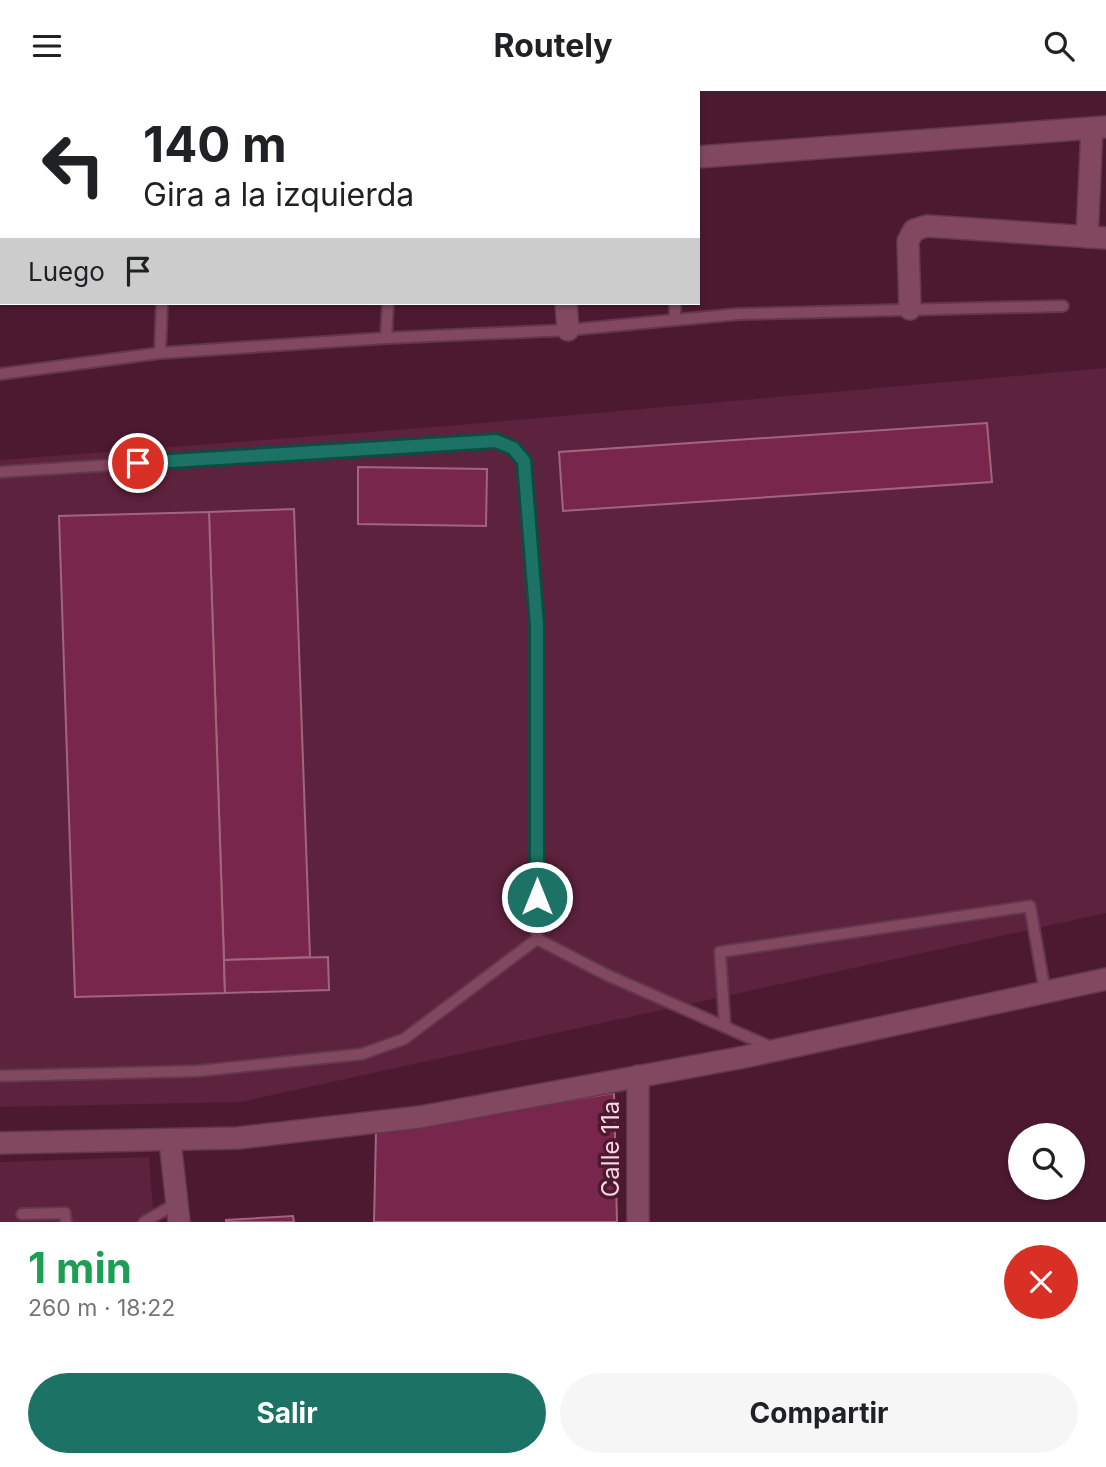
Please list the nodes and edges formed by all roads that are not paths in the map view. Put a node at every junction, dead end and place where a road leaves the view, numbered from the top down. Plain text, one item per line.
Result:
1 (1099, 127) edge
2 (700, 157) edge
3 (1097, 237) edge
4 (162, 305) edge
5 (388, 305) edge
6 (566, 305) edge
7 (675, 305) edge
8 (1063, 306) dead end
9 (910, 310) junction
10 (675, 320) junction
11 (568, 330) junction
12 (386, 338) junction
13 (160, 353) junction
14 (0, 374) edge
15 (0, 472) edge
16 (537, 939) junction
17 (1106, 979) edge
18 (1045, 992) junction
19 (725, 1027) junction
20 (777, 1049) junction
21 (0, 1076) edge
22 (638, 1076) junction
23 (170, 1141) junction
24 (0, 1143) edge
25 (178, 1213) edge
26 (22, 1214) dead end
27 (66, 1222) edge
28 (144, 1222) edge
29 (638, 1222) edge

1 - 2 street
1 - 3 street
3 - 9 street
4 - 13 lane
5 - 12 lane
6 - 11 street
7 - 10 lane
8 - 9 lane
9 - 10 lane
10 - 11 lane
11 - 12 lane
12 - 13 lane
13 - 14 lane
15 - 16 lane
16 - 19 lane
16 - 21 lane
17 - 18 street
18 - 19 lane
18 - 20 street
19 - 20 lane
20 - 22 street
22 - 23 street
22 - 29 street, Calle 11a
23 - 24 street
23 - 25 street
25 - 28 lane
26 - 27 lane

